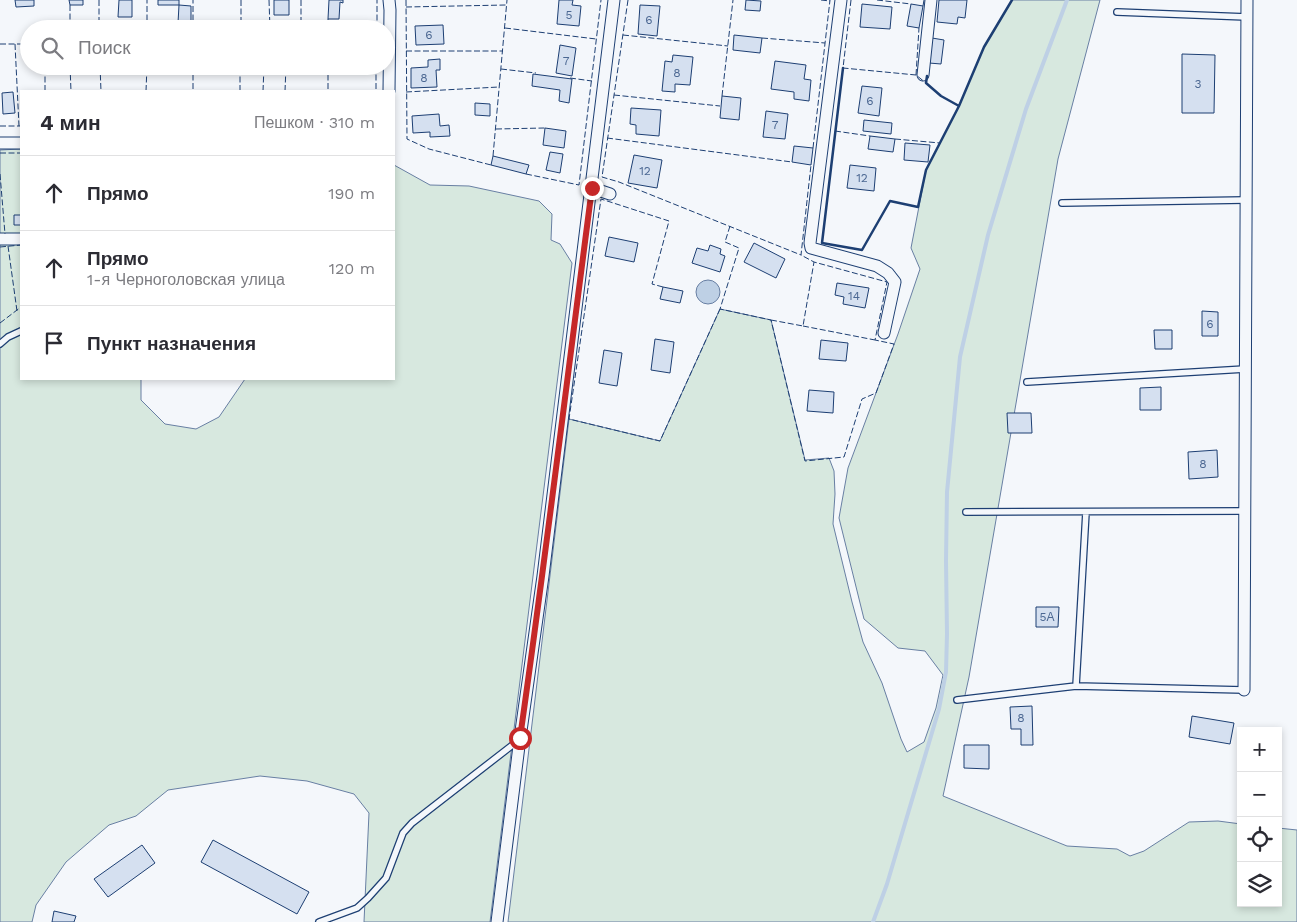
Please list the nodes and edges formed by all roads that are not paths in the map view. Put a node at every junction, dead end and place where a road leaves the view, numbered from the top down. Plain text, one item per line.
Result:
1 (389, 0) edge
2 (614, 0) edge
3 (841, 0) edge
4 (931, 0) edge
5 (1247, 0) edge
6 (1117, 12) dead end
7 (1247, 16) junction
8 (390, 20) edge
9 (389, 75) edge
10 (923, 75) dead end
11 (389, 90) edge
12 (0, 143) edge
13 (20, 143) edge
14 (592, 188) junction
15 (610, 194) dead end
16 (1245, 200) junction
17 (1062, 203) dead end
18 (0, 239) edge
19 (20, 239) edge
20 (20, 331) edge
21 (884, 333) dead end
22 (0, 344) edge
23 (1245, 369) junction
24 (1027, 382) dead end
25 (966, 512) dead end
26 (1086, 512) junction
27 (1244, 512) junction
28 (1076, 686) junction
29 (1244, 690) joint
30 (957, 700) dead end
31 (520, 738) junction
32 (319, 922) edge
33 (497, 922) edge

1 - 8 street
2 - 14 street
3 - 21 street
4 - 10 street
5 - 7 street
6 - 7 lane
7 - 16 street
9 - 11 street
12 - 13 street
14 - 15 street
14 - 31 street
16 - 17 lane
16 - 23 street
18 - 19 street
20 - 22 lane
23 - 24 lane
23 - 27 street
25 - 26 lane
26 - 27 lane
26 - 28 lane
27 - 29 street
28 - 29 lane
28 - 30 lane
31 - 32 lane
31 - 33 street

